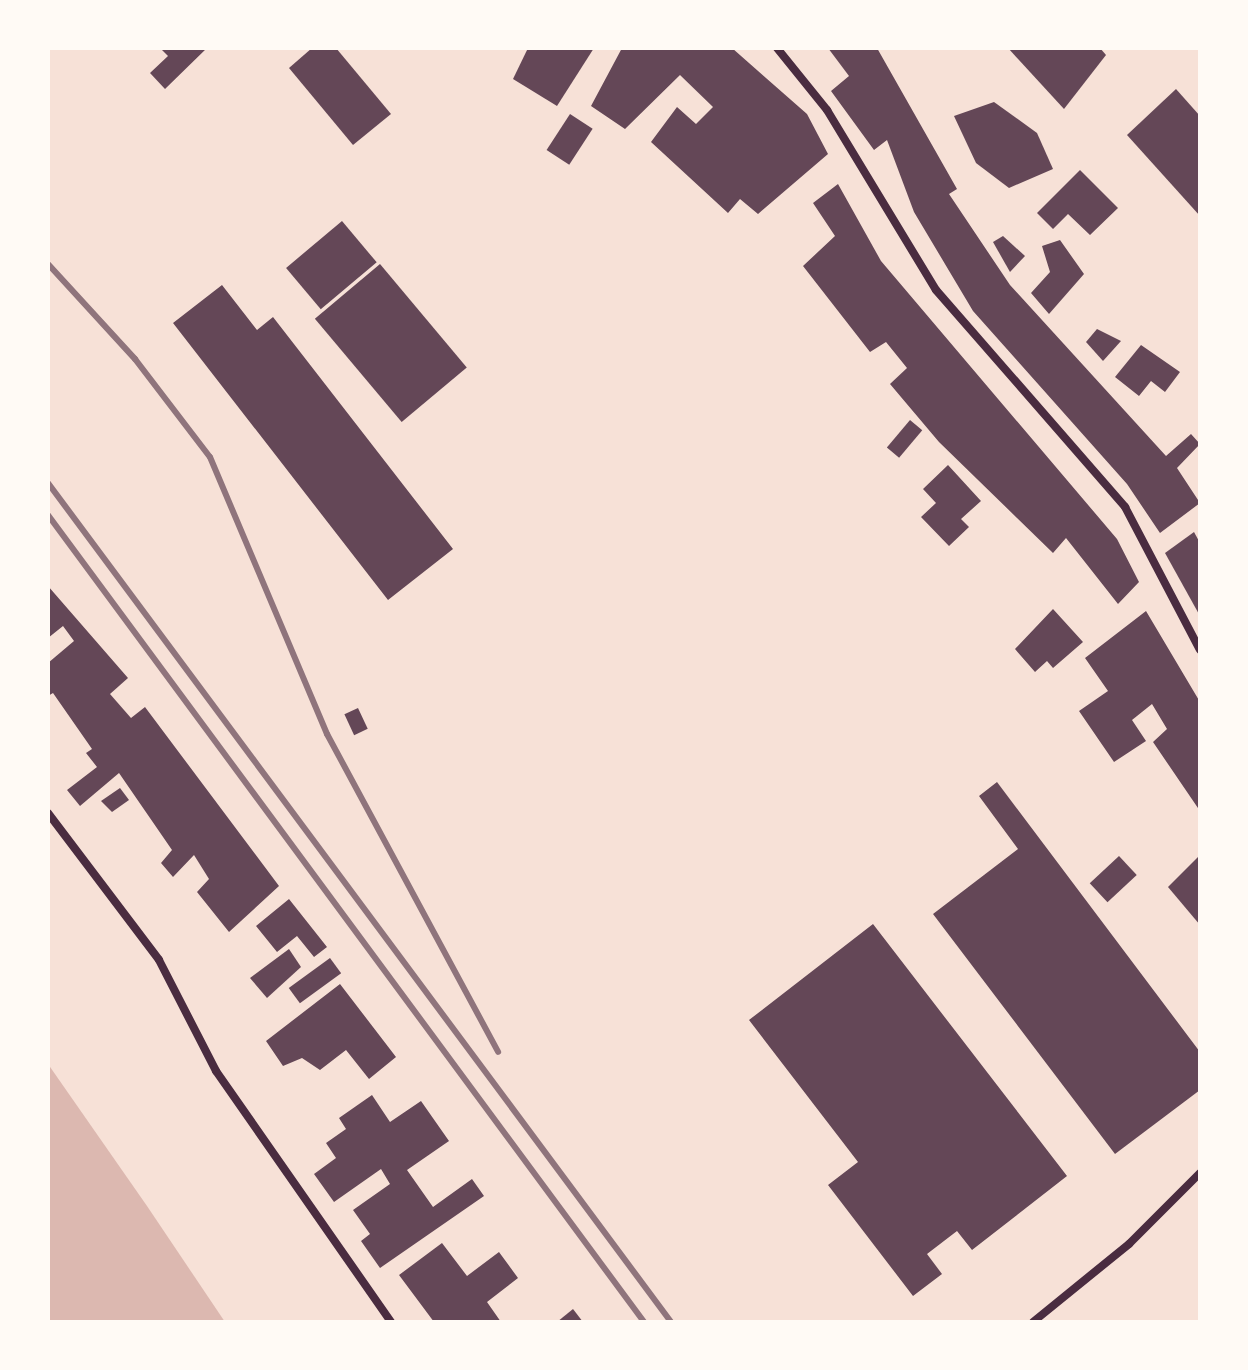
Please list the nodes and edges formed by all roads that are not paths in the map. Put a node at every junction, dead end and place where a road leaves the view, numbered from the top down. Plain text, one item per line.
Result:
1 (777, 48) edge
2 (1200, 650) edge
3 (48, 813) edge
4 (1200, 1173) edge
5 (391, 1322) edge
6 (1033, 1322) edge

1 - 2 street
3 - 5 street
4 - 6 street

